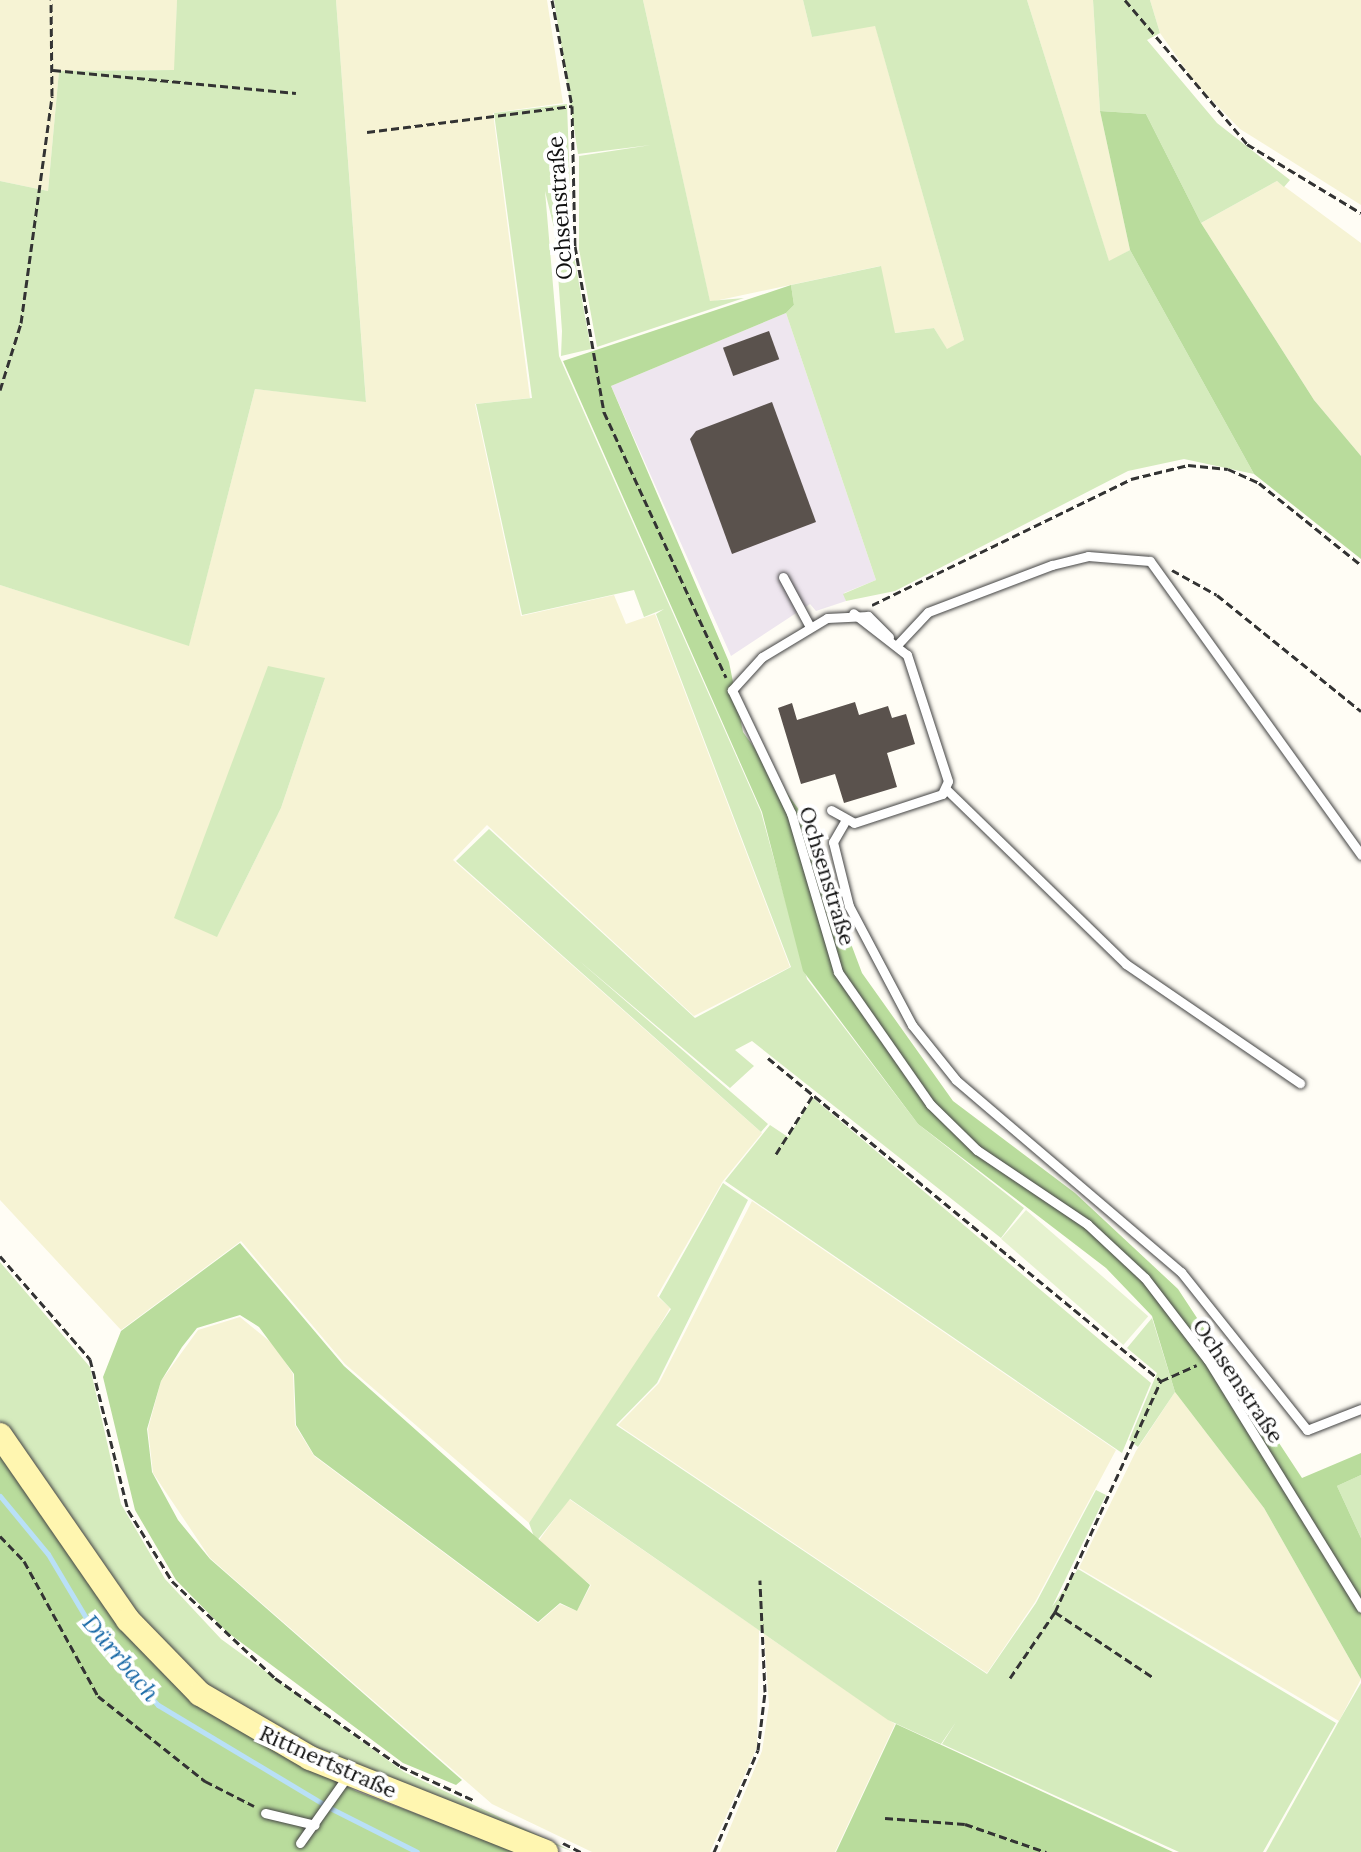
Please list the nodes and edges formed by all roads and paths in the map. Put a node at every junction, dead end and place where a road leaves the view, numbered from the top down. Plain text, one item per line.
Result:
1 (51, 0) edge
2 (552, 0) edge
3 (1125, 0) edge
4 (53, 70) junction
5 (296, 93) dead end
6 (572, 106) junction
7 (367, 132) dead end
8 (1361, 213) edge
9 (0, 390) edge
10 (1150, 561) junction
11 (1361, 565) edge
12 (783, 577) dead end
13 (853, 613) junction
14 (809, 625) junction
15 (898, 644) junction
16 (732, 690) junction
17 (1361, 711) edge
18 (946, 789) junction
19 (831, 810) dead end
20 (844, 823) junction
21 (1361, 855) edge
22 (768, 1058) dead end
23 (1300, 1083) dead end
24 (813, 1095) junction
25 (776, 1154) dead end
26 (0, 1256) edge
27 (1208, 1360) junction
28 (1161, 1381) junction
29 (1361, 1409) edge
30 (0, 1435) edge
31 (0, 1536) edge
32 (760, 1580) dead end
33 (1361, 1608) edge
34 (1055, 1612) junction
35 (1010, 1678) dead end
36 (1154, 1678) dead end
37 (349, 1774) junction
38 (479, 1803) dead end
39 (265, 1813) joint
40 (885, 1818) dead end
41 (315, 1825) junction
42 (300, 1843) dead end
43 (551, 1846) edge
44 (581, 1852) edge
45 (714, 1852) edge
46 (1046, 1852) edge

1 - 4 path
2 - 6 path, Ochsenstraße
3 - 8 path
4 - 5 path
4 - 9 path
6 - 7 path
6 - 16 path, Ochsenstraße
10 - 15 lane
10 - 17 path
10 - 21 lane
11 - 13 path
12 - 14 lane
13 - 14 lane
13 - 15 lane
14 - 16 lane
15 - 18 lane
16 - 27 lane, Ochsenstraße
18 - 20 lane
18 - 23 lane
19 - 20 lane
20 - 29 lane
22 - 24 path
24 - 25 path
24 - 28 path
26 - 38 path
27 - 28 path
27 - 33 lane, Ochsenstraße
28 - 34 path
30 - 37 street, Rittnertstraße
31 - 39 path
32 - 45 path
34 - 35 path
34 - 36 path
37 - 41 lane
37 - 43 street, Rittnertstraße
39 - 41 lane
40 - 46 path
41 - 42 lane
43 - 44 path

